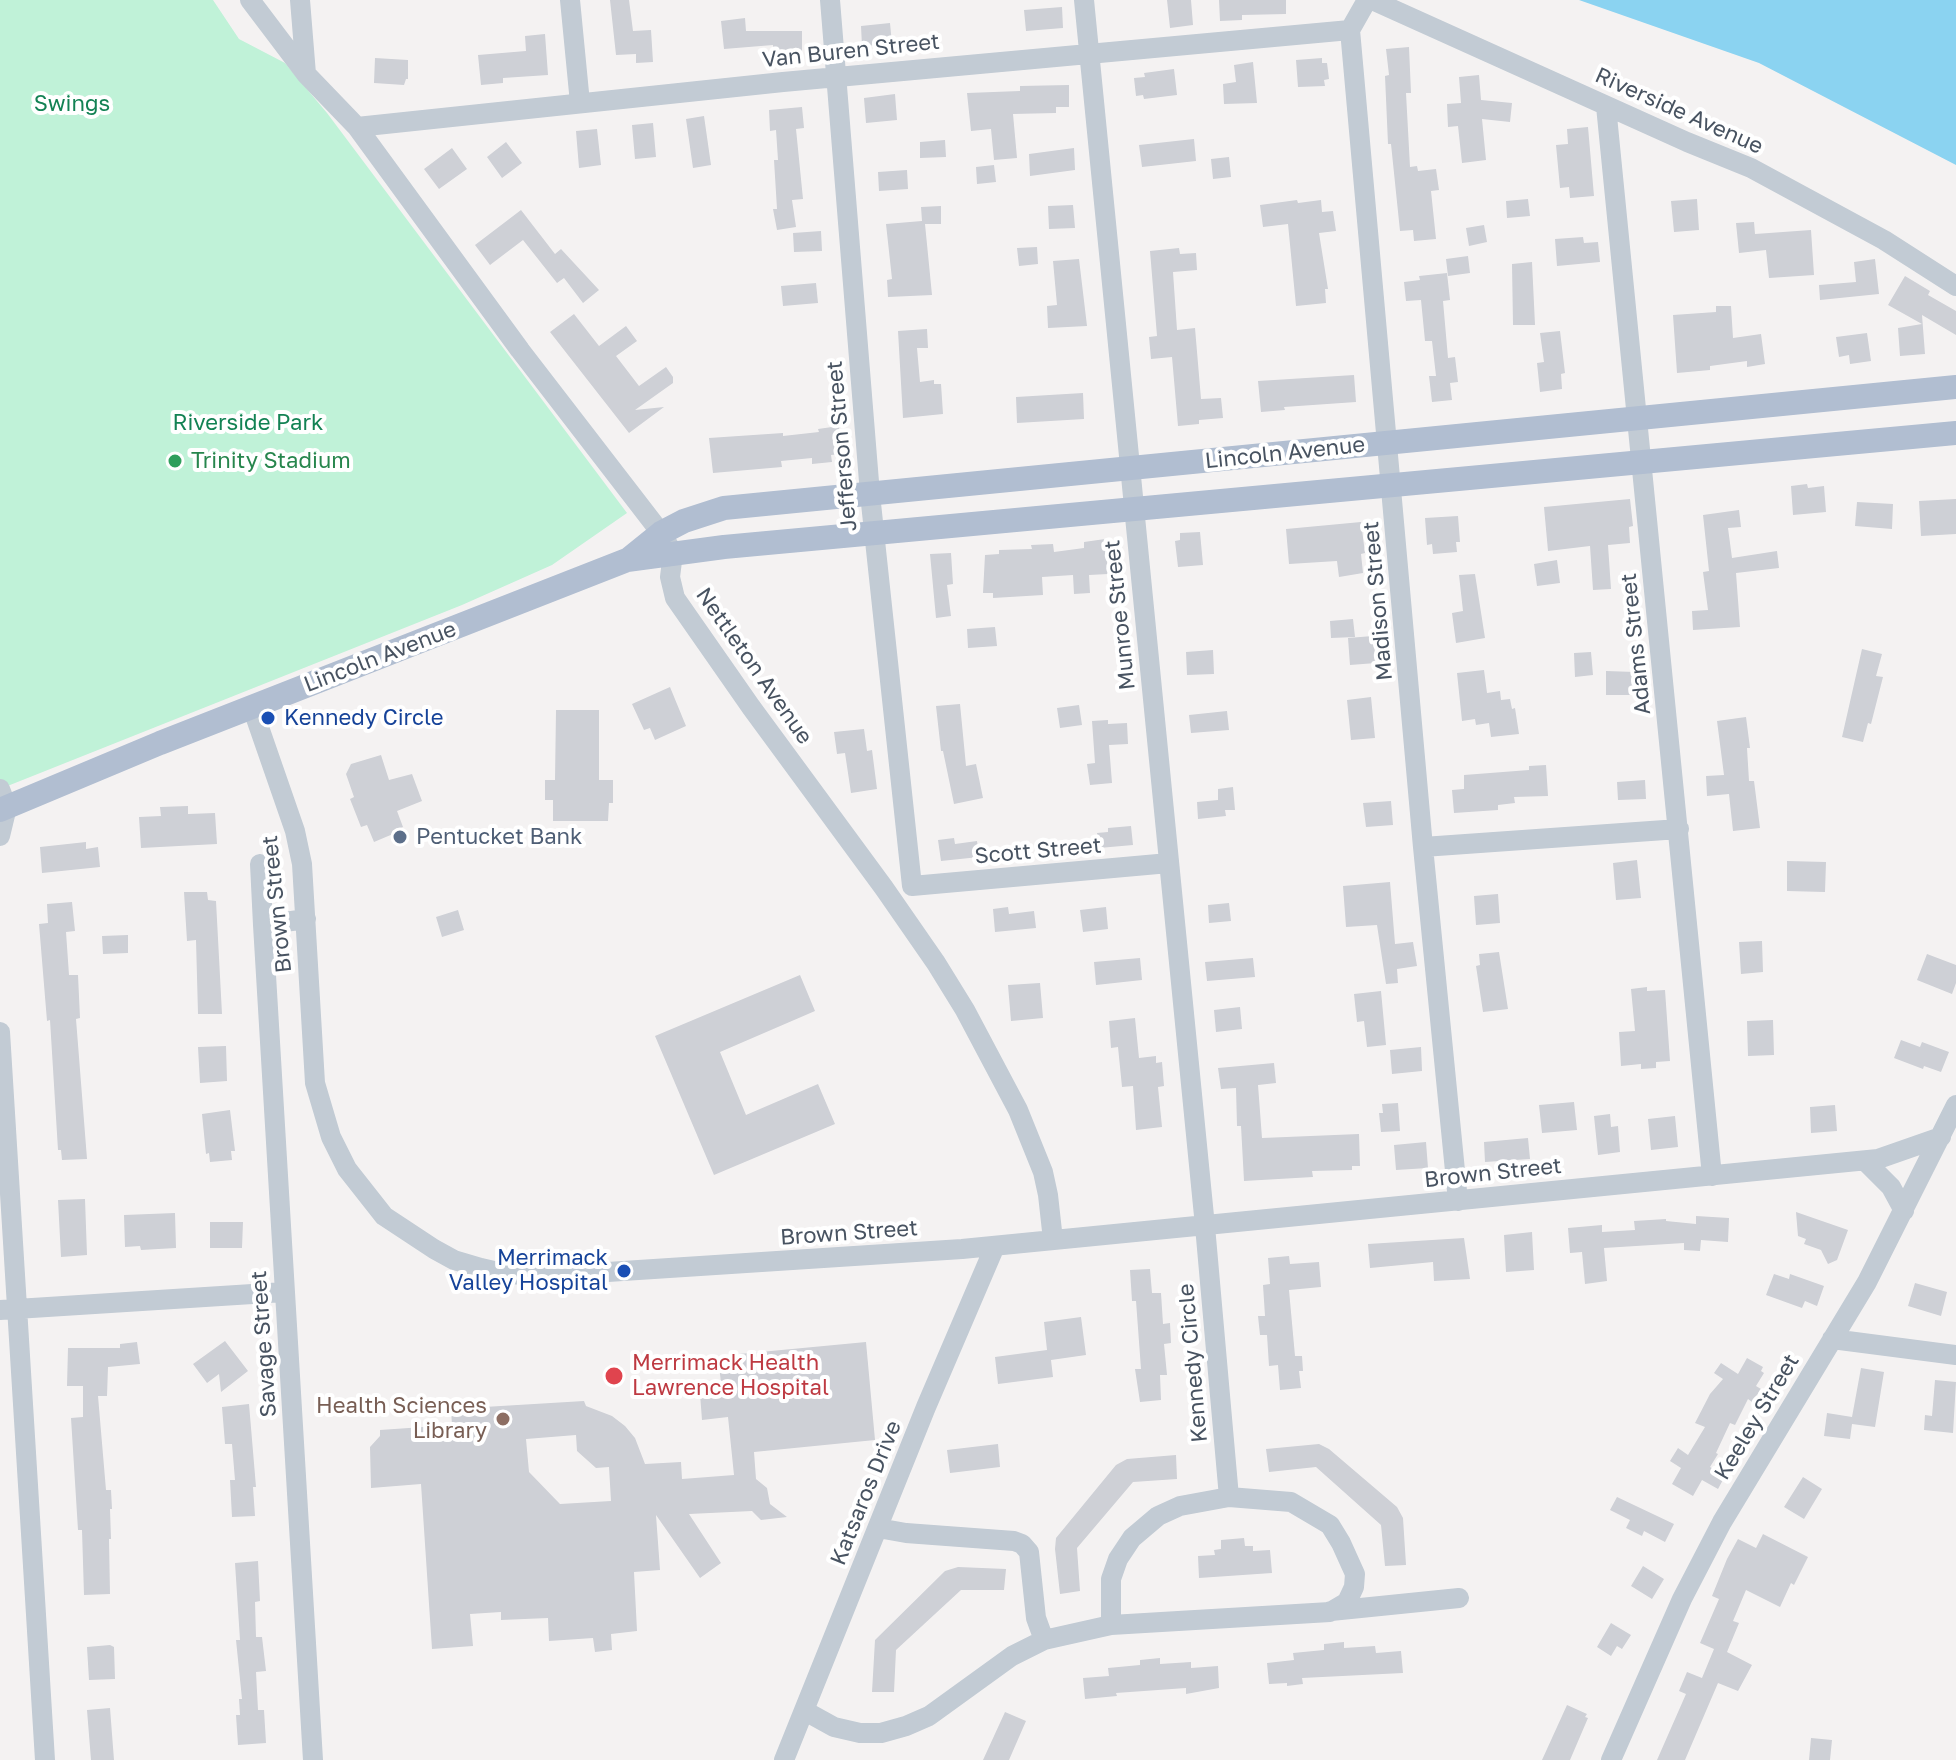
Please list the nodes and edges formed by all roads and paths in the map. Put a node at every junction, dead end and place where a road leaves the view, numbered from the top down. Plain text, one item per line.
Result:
1 (250, 0) edge
2 (300, 0) edge
3 (570, 0) edge
4 (830, 0) edge
5 (1084, 0) edge
6 (1370, 0) edge
7 (1350, 30) junction
8 (1089, 53) junction
9 (306, 74) junction
10 (836, 77) junction
11 (580, 103) junction
12 (1606, 106) junction
13 (357, 127) junction
14 (1956, 286) edge
15 (1956, 387) edge
16 (1637, 419) junction
17 (1956, 433) edge
18 (1388, 443) junction
19 (1641, 462) junction
20 (1130, 469) junction
21 (1392, 485) junction
22 (870, 494) junction
23 (1134, 509) junction
24 (874, 533) junction
25 (667, 543) junction
26 (252, 707) junction
27 (2, 802) edge
28 (1679, 829) junction
29 (0, 836) edge
30 (1423, 847) junction
31 (1169, 863) junction
32 (260, 864) dead end
33 (912, 886) joint
34 (306, 919) junction
35 (263, 925) junction
36 (0, 1032) edge
37 (1956, 1105) edge
38 (1941, 1137) junction
39 (1865, 1161) junction
40 (1712, 1176) junction
41 (1458, 1201) junction
42 (1904, 1211) junction
43 (1205, 1226) junction
44 (1053, 1240) junction
45 (995, 1246) junction
46 (284, 1292) junction
47 (9, 1309) edge
48 (1832, 1339) junction
49 (1956, 1355) edge
50 (1229, 1497) junction
51 (878, 1528) junction
52 (1459, 1598) dead end
53 (1330, 1612) junction
54 (1111, 1625) junction
55 (1044, 1640) junction
56 (805, 1711) junction
57 (45, 1760) edge
58 (313, 1760) edge
59 (784, 1760) edge
60 (1611, 1760) edge

1 - 9 street
2 - 9 street
3 - 11 street
4 - 10 street, Jefferson Street
5 - 8 street, Munroe Street
6 - 7 street
6 - 12 street, Riverside Avenue
7 - 8 street, Van Buren Street
7 - 18 street, Madison Street
8 - 10 street, Van Buren Street
8 - 20 street, Munroe Street
9 - 13 street
10 - 11 street, Van Buren Street
10 - 22 street, Jefferson Street
11 - 13 street, Van Buren Street
12 - 14 street, Riverside Avenue
12 - 16 street, Adams Street
13 - 25 street
15 - 16 main road, Lincoln Avenue
16 - 18 main road, Lincoln Avenue
16 - 19 street, Adams Street
17 - 19 main road, Lincoln Avenue
18 - 20 main road, Lincoln Avenue
18 - 21 street, Madison Street
19 - 21 main road, Lincoln Avenue
19 - 28 street, Adams Street
20 - 22 main road, Lincoln Avenue
20 - 23 street, Munroe Street
21 - 23 main road, Lincoln Avenue
21 - 30 street, Madison Street
22 - 24 street, Jefferson Street
22 - 25 main road, Lincoln Avenue
23 - 24 main road, Lincoln Avenue
23 - 31 street, Munroe Street
24 - 25 main road, Lincoln Avenue
24 - 33 street, Jefferson Street
25 - 26 main road, Lincoln Avenue
25 - 44 street, Nettleton Avenue
26 - 27 main road, Lincoln Avenue
26 - 34 street, Brown Street
27 - 29 street
28 - 30 street
28 - 40 street, Adams Street
30 - 41 street, Madison Street
31 - 33 street, Scott Street
31 - 43 street, Munroe Street
32 - 35 street, Savage Street
34 - 35 street
34 - 45 street, Brown Street
35 - 46 street, Savage Street
36 - 47 street
37 - 38 street, Keeley Street
38 - 39 street, Brown Street
38 - 42 street, Keeley Street
39 - 40 street, Brown Street
39 - 42 street
40 - 41 street, Brown Street
41 - 43 street, Brown Street
42 - 48 street, Keeley Street
43 - 44 street, Brown Street
43 - 50 street, Kennedy Circle
44 - 45 street, Brown Street
45 - 51 street, Katsaros Drive
46 - 47 street
46 - 58 street, Savage Street
47 - 57 street
48 - 49 street
48 - 60 street, Keeley Street
50 - 53 street
50 - 54 street
51 - 55 street
51 - 56 street, Katsaros Drive
52 - 53 street
53 - 54 street
54 - 55 street
55 - 56 street
56 - 59 street, Katsaros Drive

